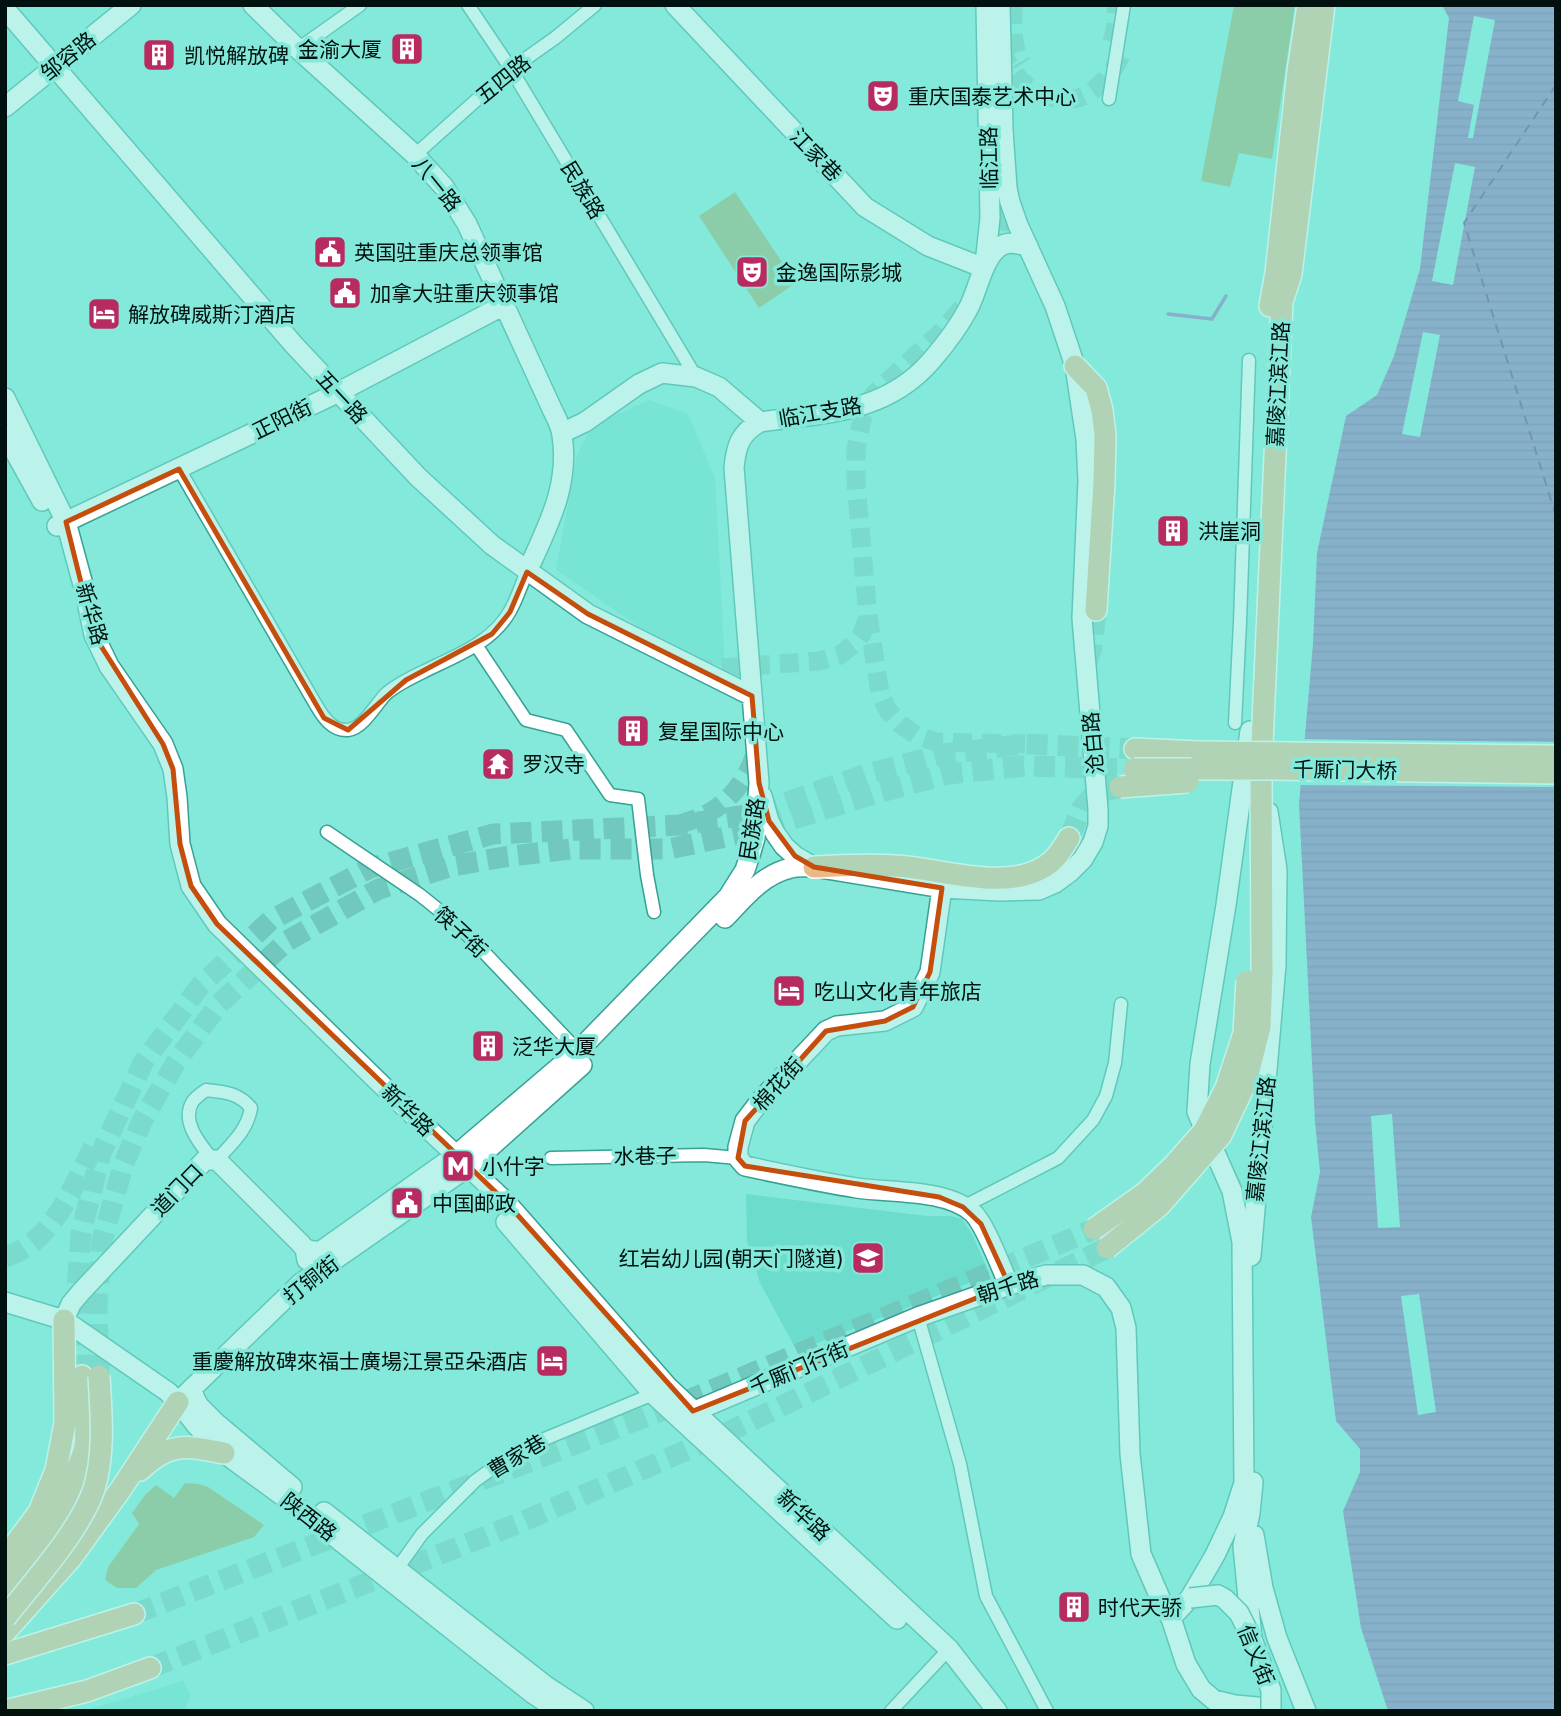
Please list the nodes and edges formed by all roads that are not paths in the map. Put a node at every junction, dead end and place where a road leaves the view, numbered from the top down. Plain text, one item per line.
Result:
1 (131, 5) edge
2 (253, 5) edge
3 (359, 5) edge
4 (468, 5) edge
5 (594, 5) edge
6 (674, 5) edge
7 (986, 5) edge
8 (1000, 5) edge
9 (1124, 5) edge
10 (1308, 5) edge
11 (1324, 5) edge
12 (5, 9) edge
13 (298, 49) junction
14 (55, 67) junction
15 (511, 69) junction
16 (1109, 99) dead end
17 (5, 107) edge
18 (415, 155) junction
19 (1028, 246) junction
20 (984, 268) junction
21 (504, 305) junction
22 (1273, 324) junction
23 (1249, 360) dead end
24 (1075, 366) junction
25 (696, 377) junction
26 (337, 393) junction
27 (5, 398) edge
28 (760, 422) junction
29 (562, 433) junction
30 (5, 434) edge
31 (179, 469) junction
32 (62, 524) junction
33 (527, 572) junction
34 (1096, 610) tunnel mouth
35 (476, 645) junction
36 (752, 696) junction
37 (1242, 727) junction
38 (1556, 756) edge
39 (1264, 767) junction
40 (1556, 773) edge
41 (759, 783) junction
42 (1120, 787) tunnel mouth
43 (327, 832) dead end
44 (1069, 838) tunnel mouth
45 (814, 867) junction
46 (942, 888) junction
47 (654, 912) dead end
48 (1121, 1004) dead end
49 (578, 1051) junction
50 (551, 1158) dead end
51 (738, 1158) junction
52 (214, 1159) junction
53 (457, 1165) junction
54 (1257, 1178) junction
55 (1232, 1191) junction
56 (963, 1207) junction
57 (1094, 1228) tunnel mouth
58 (1107, 1248) tunnel mouth
59 (305, 1249) junction
60 (301, 1283) junction
61 (1009, 1285) junction
62 (5, 1289) edge
63 (81, 1292) junction
64 (5, 1302) edge
65 (918, 1317) junction
66 (64, 1320) junction
67 (82, 1375) junction
68 (661, 1391) junction
69 (185, 1395) junction
70 (686, 1414) junction
71 (152, 1453) junction
72 (225, 1454) junction
73 (1250, 1513) junction
74 (5, 1558) edge
75 (397, 1569) junction
76 (5, 1587) edge
77 (1181, 1607) junction
78 (134, 1614) tunnel mouth
79 (5, 1618) edge
80 (5, 1632) edge
81 (1252, 1639) junction
82 (944, 1653) junction
83 (5, 1654) edge
84 (150, 1668) tunnel mouth
85 (1291, 1676) junction
86 (1265, 1710) edge
87 (7, 1711) edge
88 (559, 1711) edge
89 (584, 1711) edge
90 (891, 1711) edge
91 (981, 1711) edge
92 (997, 1711) edge
93 (1047, 1711) edge
94 (1306, 1711) edge

1 - 14 main road, 邹容路
2 - 13 main road, 八一路
3 - 13 street
4 - 15 street, 民族路
5 - 15 street, 五四路
6 - 20 main road, 江家巷
7 - 20 main road, 临江路
8 - 19 main road, 临江路
9 - 16 street
10 - 22 main road, 嘉陵江滨江路
11 - 22 main road, 嘉陵江滨江路
12 - 14 main road, 五一路
13 - 18 main road, 八一路
14 - 17 main road, 邹容路
14 - 26 main road, 五一路
15 - 18 street, 五四路
15 - 25 street, 民族路
18 - 21 main road, 八一路
19 - 20 main road, 临江支路
19 - 24 main road, 沧白路
20 - 28 main road, 临江支路
21 - 26 main road, 正阳街
21 - 29 main road, 八一路
22 - 37 main road, 嘉陵江滨江路
22 - 39 main road, 嘉陵江滨江路
23 - 37 street
24 - 34 main road
24 - 46 main road, 沧白路
25 - 28 main road, 临江支路
25 - 29 main road, 临江支路
26 - 31 main road, 正阳街
26 - 33 main road, 五一路
27 - 32 main road, 新华路
28 - 36 main road, 民族路
29 - 33 main road, 八一路
30 - 32 main road, 新华路
31 - 32 main road, 正阳街
31 - 35 street
32 - 53 main road, 新华路
33 - 35 street
33 - 36 main road, 五一路
35 - 47 street
36 - 41 main road, 民族路
37 - 55 main road, 嘉陵江滨江路, bridge
37 - 57 main road, 嘉陵江滨江路, bridge
38 - 39 main road, 千厮门大桥, bridge
39 - 40 main road, 千厮门大桥, bridge
39 - 42 main road, bridge
39 - 54 main road, 嘉陵江滨江路
39 - 58 main road, 嘉陵江滨江路, bridge
41 - 45 main road, 沧白路
41 - 49 main road, 民族路
43 - 49 street, 筷子街
44 - 45 main road
45 - 46 main road, 沧白路
45 - 53 main road, 民族路
46 - 51 main road, 棉花街
48 - 56 street
49 - 53 main road, 民族路
50 - 51 street, 水巷子
51 - 56 main road
52 - 52 street
52 - 59 main road, 道门口
52 - 63 main road, 道门口
53 - 59 main road, 打铜街
53 - 60 main road, 打铜街
53 - 68 main road, 新华路
54 - 55 main road
54 - 73 main road, 嘉陵江滨江路
55 - 77 main road, 嘉陵江滨江路
56 - 61 main road
59 - 60 main road
60 - 69 main road, 打铜街
61 - 65 main road, 朝千路
61 - 77 main road, 朝千路
62 - 63 main road
63 - 66 main road, 道门口
64 - 66 main road, 陕西路
65 - 70 main road, 千厮门行街
65 - 93 street
66 - 67 main road
66 - 69 main road, 陕西路
67 - 74 main road
67 - 76 main road
67 - 79 main road, bridge
68 - 70 main road, 新华路
68 - 75 street, 曹家巷
69 - 71 main road
69 - 72 main road, 陕西路
69 - 75 main road, 陕西路
70 - 82 main road, 新华路
71 - 72 main road
71 - 80 main road
72 - 88 main road, 陕西路
73 - 81 main road
73 - 85 main road
75 - 89 main road, 陕西路
77 - 81 main road, 信义街, bridge
77 - 86 main road, 朝千路
78 - 83 main road
81 - 86 main road, 信义街, bridge
82 - 90 street
82 - 91 main road, 新华路
82 - 92 main road, 新华路
84 - 87 main road
85 - 86 main road
85 - 94 main road

